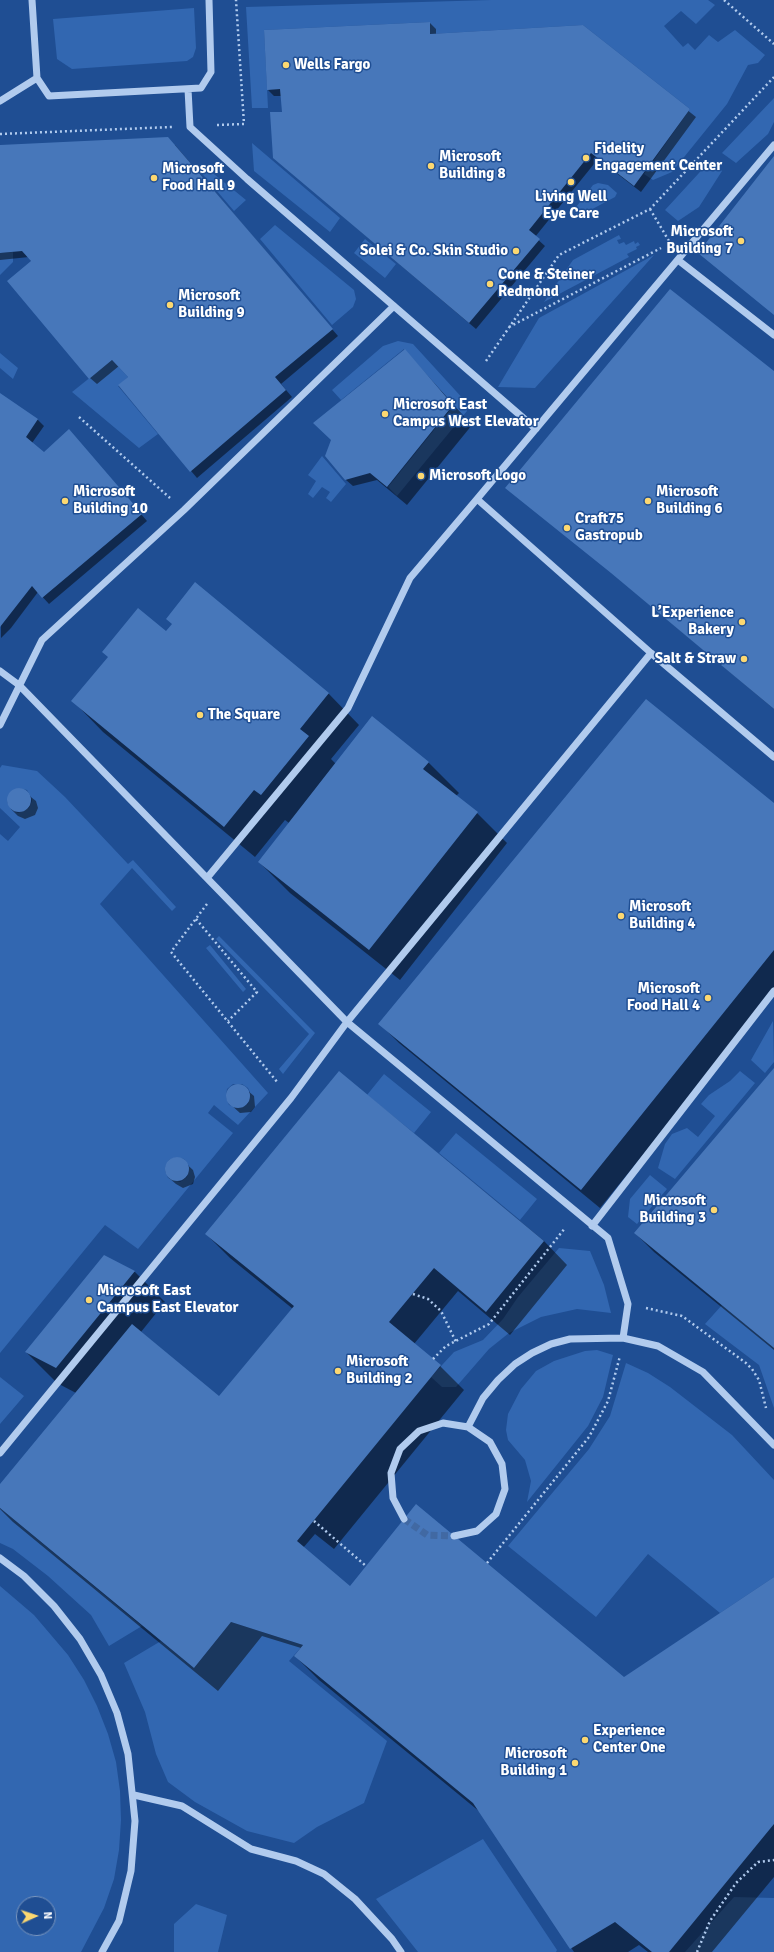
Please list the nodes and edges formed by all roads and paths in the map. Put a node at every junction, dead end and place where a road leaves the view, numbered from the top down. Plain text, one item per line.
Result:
1 (32, 0) edge
2 (209, 0) edge
3 (236, 0) edge
4 (724, 0) edge
5 (774, 44) edge
6 (774, 77) edge
7 (37, 78) junction
8 (188, 89) junction
9 (0, 101) edge
10 (190, 127) junction
11 (0, 134) edge
12 (774, 145) edge
13 (650, 209) junction
14 (670, 243) junction
15 (678, 260) junction
16 (394, 306) junction
17 (509, 328) junction
18 (774, 335) edge
19 (475, 377) junction
20 (79, 417) dead end
21 (536, 429) junction
22 (477, 499) junction
23 (184, 510) junction
24 (651, 653) junction
25 (0, 670) edge
26 (19, 686) junction
27 (0, 726) edge
28 (774, 757) edge
29 (207, 878) junction
30 (774, 991) edge
31 (228, 1021) junction
32 (347, 1022) junction
33 (277, 1082) dead end
34 (577, 1213) junction
35 (592, 1226) junction
36 (413, 1294) dead end
37 (628, 1304) junction
38 (623, 1338) junction
39 (456, 1342) junction
40 (433, 1359) dead end
41 (770, 1412) dead end
42 (468, 1427) junction
43 (774, 1445) edge
44 (0, 1453) edge
45 (404, 1519) tunnel mouth
46 (314, 1521) dead end
47 (454, 1536) tunnel mouth
48 (0, 1558) edge
49 (487, 1563) dead end
50 (366, 1566) dead end
51 (134, 1795) junction
52 (774, 1860) edge
53 (102, 1952) edge
54 (401, 1952) edge
55 (697, 1952) edge

1 - 7 street
2 - 8 street
3 - 10 path
4 - 5 path
6 - 13 path
7 - 8 street
7 - 9 street
8 - 10 street
10 - 11 path
10 - 16 street
12 - 15 street
13 - 14 path
13 - 17 path
14 - 15 path
14 - 17 path
15 - 18 street
15 - 21 street
16 - 19 street
16 - 23 street
17 - 19 path
19 - 21 street
20 - 23 path
21 - 22 street
22 - 24 street
22 - 29 street
23 - 26 street
24 - 28 street
24 - 32 street
25 - 26 street
26 - 27 street
26 - 29 street
29 - 32 street
30 - 35 street
31 - 31 path
31 - 33 path
32 - 34 street
32 - 44 street
34 - 35 street
34 - 39 path
35 - 37 street
36 - 39 path
37 - 38 street
37 - 41 path
38 - 42 street
38 - 43 street
38 - 49 path
39 - 40 path
42 - 45 street
42 - 47 street
46 - 50 path
48 - 51 street
51 - 53 street
51 - 54 street
52 - 55 path

